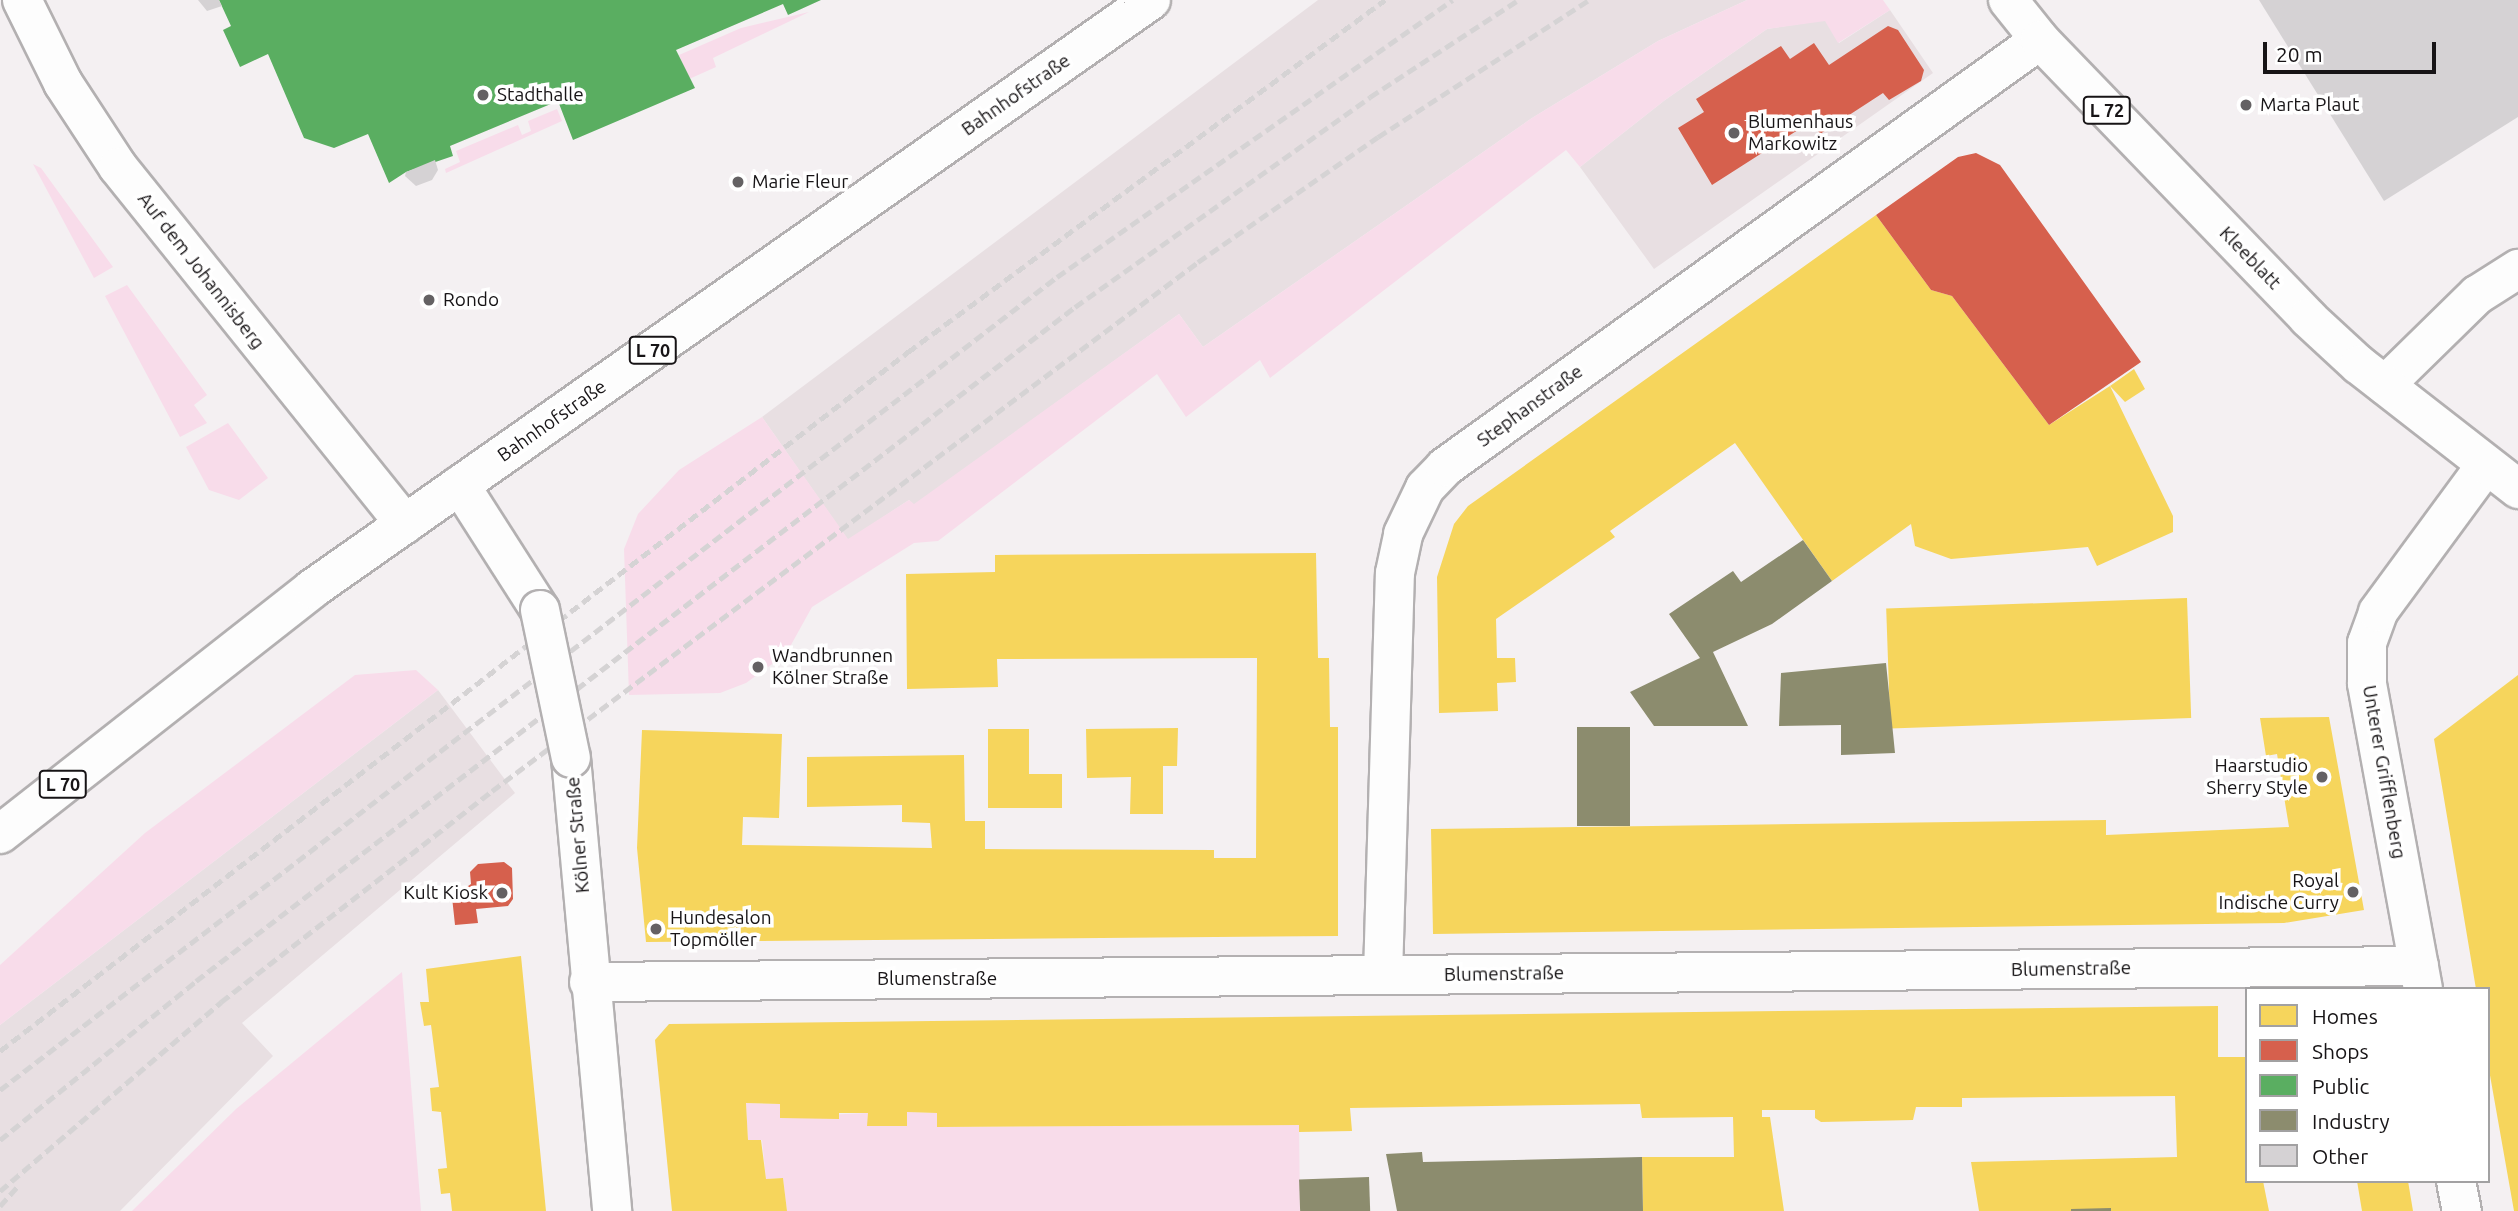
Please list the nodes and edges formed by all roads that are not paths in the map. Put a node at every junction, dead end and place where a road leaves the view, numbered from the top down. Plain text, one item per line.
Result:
1 (1151, 0) edge
2 (2008, 0) edge
3 (16, 10) edge
4 (2040, 40) junction
5 (2518, 269) edge
6 (2385, 385) junction
7 (2486, 465) junction
8 (460, 485) junction
9 (2518, 489) edge
10 (405, 524) junction
11 (0, 834) edge
12 (1383, 975) junction
13 (2421, 977) edge
14 (590, 982) junction
15 (2456, 1183) edge
16 (612, 1211) edge
17 (2462, 1211) edge

1 - 8 street, Bahnhofstraße / L 70
2 - 4 street, Kleeblatt / L 72
3 - 10 street, Auf dem Johannisberg
4 - 6 street, Kleeblatt / L 72
4 - 12 street, Stephanstraße
5 - 6 street
6 - 7 street, Kleeblatt / L 72
7 - 9 street, Kleeblatt / L 72
7 - 13 street, Unterer Grifflenberg
8 - 10 street, Bahnhofstraße / L 70
8 - 14 street, Kölner Straße, bridge
10 - 11 street, Bahnhofstraße / L 70
12 - 13 street, Blumenstraße
12 - 14 street, Blumenstraße
14 - 16 street, Kölner Straße
15 - 17 street

